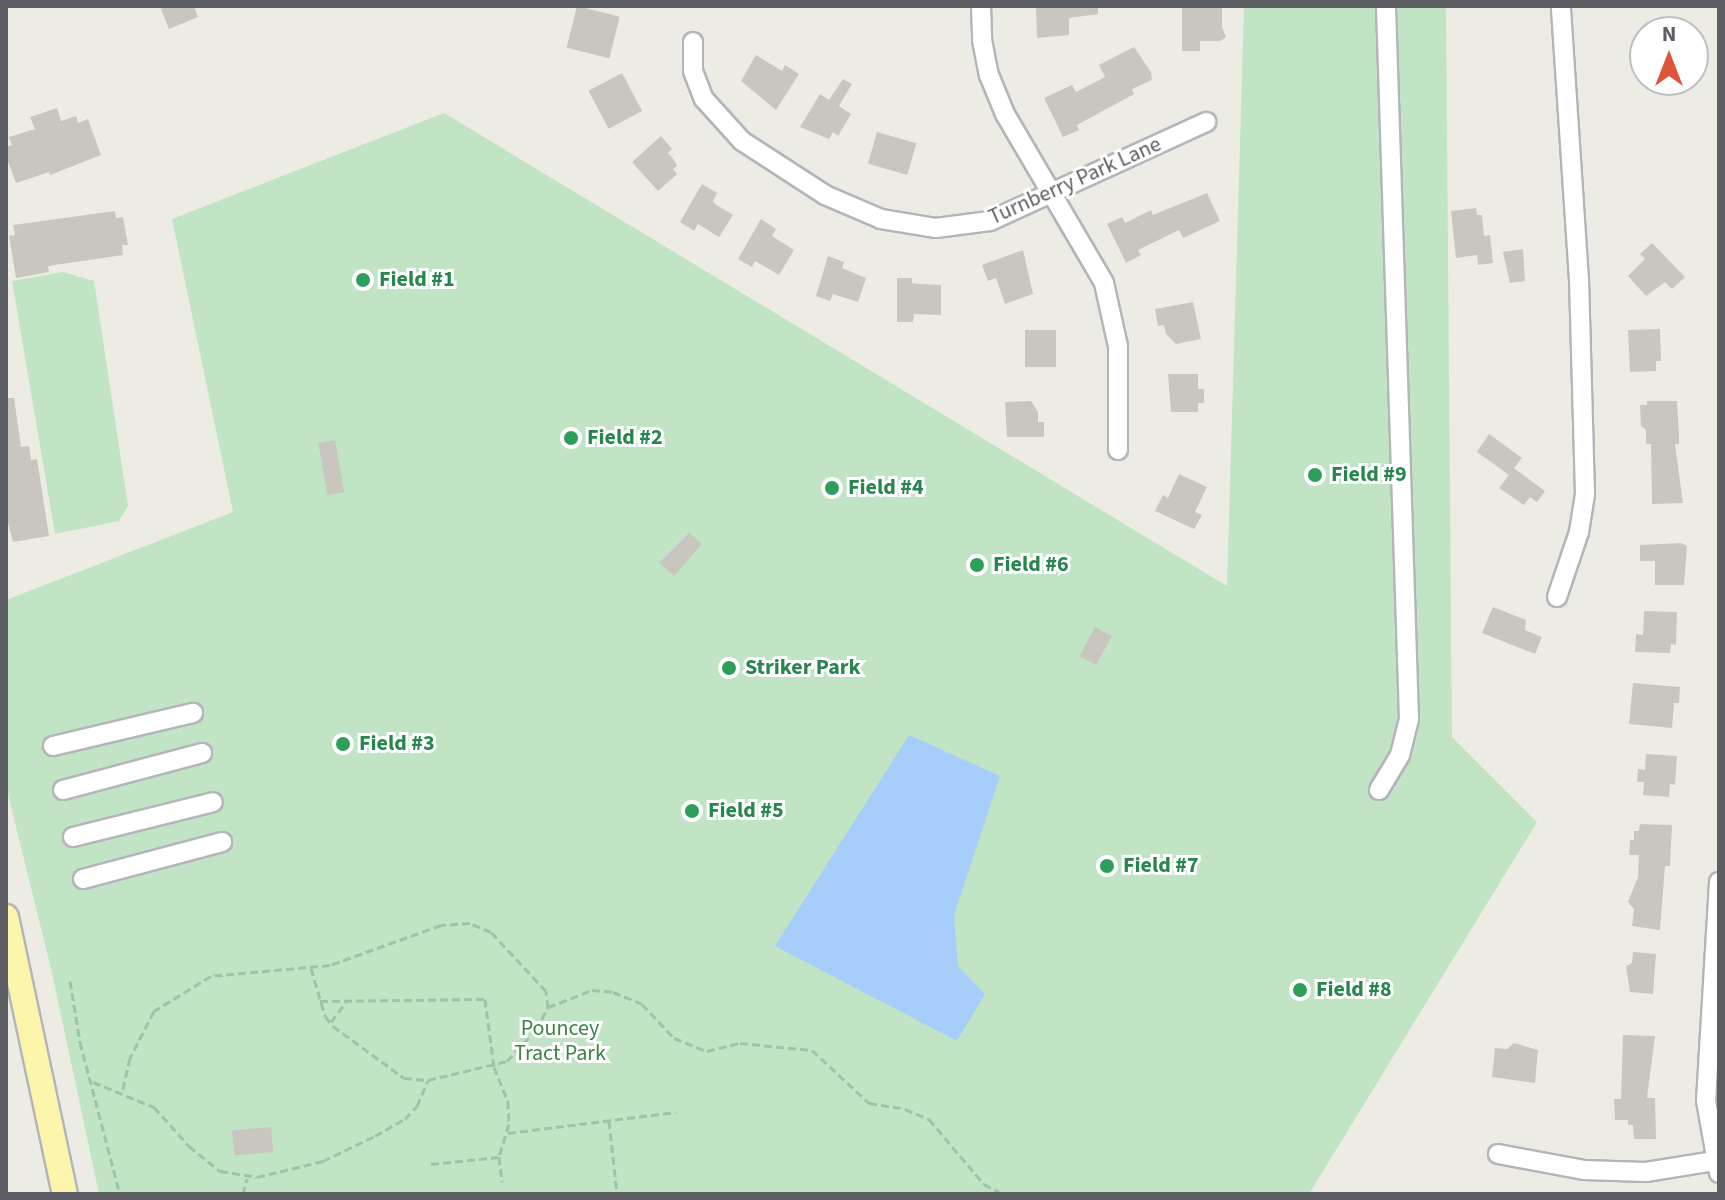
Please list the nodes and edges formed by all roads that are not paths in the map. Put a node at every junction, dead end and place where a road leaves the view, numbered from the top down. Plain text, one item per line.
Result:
1 (981, 6) edge
2 (1386, 6) edge
3 (1561, 6) edge
4 (693, 42) dead end
5 (1206, 122) dead end
6 (1054, 194) junction
7 (1118, 450) dead end
8 (1557, 597) dead end
9 (193, 713) dead end
10 (53, 746) dead end
11 (202, 753) dead end
12 (63, 790) dead end
13 (1379, 790) dead end
14 (213, 802) dead end
15 (73, 837) dead end
16 (222, 842) dead end
17 (83, 879) dead end
18 (1719, 882) edge
19 (6, 917) edge
20 (1498, 1154) dead end
21 (1717, 1167) edge
22 (65, 1194) edge

1 - 6 street
2 - 13 street
3 - 8 street
4 - 6 street, Turnberry Park Lane
5 - 6 street, Turnberry Park Lane
6 - 7 street
9 - 10 street
11 - 12 street
14 - 15 street
16 - 17 street
18 - 21 street
19 - 22 main road
20 - 21 street

